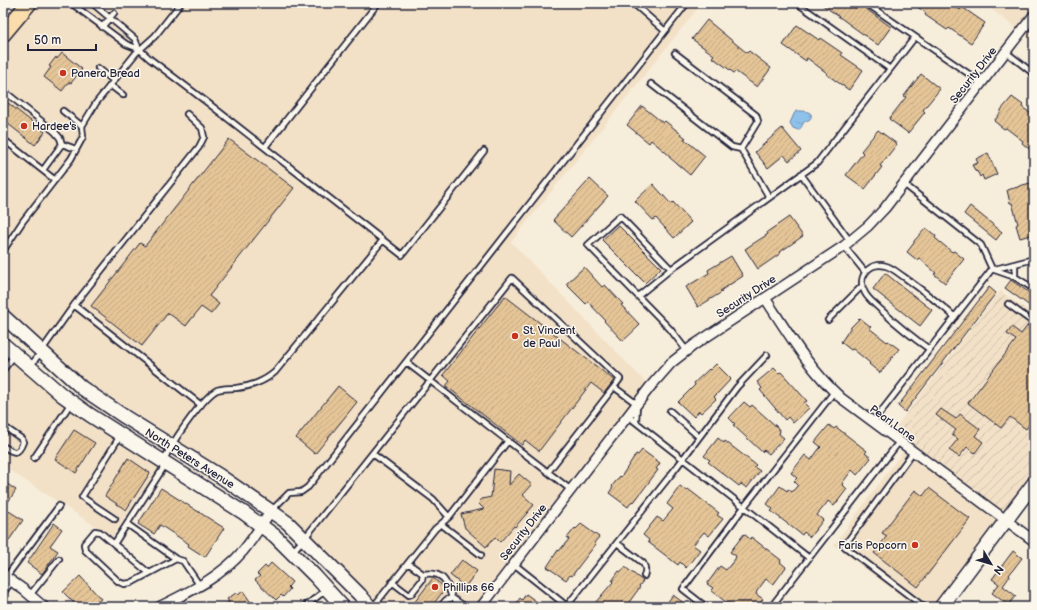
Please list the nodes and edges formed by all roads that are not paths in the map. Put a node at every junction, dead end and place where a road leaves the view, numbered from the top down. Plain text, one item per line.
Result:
1 (17, 3) edge
2 (29, 3) edge
3 (71, 3) edge
4 (92, 3) edge
5 (181, 3) edge
6 (378, 3) edge
7 (633, 3) edge
8 (687, 3) edge
9 (797, 3) edge
10 (866, 3) edge
11 (114, 13) dead end
12 (1034, 15) edge
13 (110, 18) junction
14 (102, 27) junction
15 (665, 31) junction
16 (3, 34) edge
17 (915, 37) junction
18 (139, 49) junction
19 (1006, 52) junction
20 (674, 53) dead end
21 (98, 68) dead end
22 (890, 69) junction
23 (1034, 74) edge
24 (114, 81) junction
25 (982, 83) junction
26 (652, 84) dead end
27 (110, 85) junction
28 (4, 91) edge
29 (123, 95) dead end
30 (63, 111) dead end
31 (187, 114) dead end
32 (82, 126) junction
33 (3, 139) edge
34 (62, 144) junction
35 (265, 147) junction
36 (741, 149) junction
37 (76, 150) junction
38 (484, 151) dead end
39 (43, 170) junction
40 (801, 174) junction
41 (55, 180) junction
42 (904, 184) junction
43 (769, 197) junction
44 (382, 240) junction
45 (847, 243) junction
46 (3, 251) edge
47 (1034, 259) edge
48 (1015, 264) junction
49 (671, 269) junction
50 (992, 269) junction
51 (865, 272) junction
52 (1015, 277) junction
53 (862, 286) junction
54 (1034, 289) edge
55 (638, 296) junction
56 (765, 298) junction
57 (1008, 304) dead end
58 (74, 305) junction
59 (3, 316) edge
60 (955, 317) junction
61 (828, 320) dead end
62 (1034, 323) edge
63 (3, 344) edge
64 (930, 349) junction
65 (687, 350) junction
66 (42, 352) junction
67 (15, 355) junction
68 (767, 355) dead end
69 (406, 362) junction
70 (30, 368) junction
71 (3, 370) edge
72 (431, 381) junction
73 (614, 388) junction
74 (834, 392) junction
75 (72, 402) junction
76 (637, 404) junction
77 (201, 405) junction
78 (670, 411) dead end
79 (628, 416) junction
80 (636, 422) junction
81 (872, 422) junction
82 (3, 426) edge
83 (121, 435) junction
84 (699, 437) junction
85 (508, 441) junction
86 (899, 442) junction
87 (3, 446) edge
88 (172, 446) junction
89 (913, 452) junction
90 (373, 454) junction
91 (34, 458) dead end
92 (683, 459) junction
93 (163, 462) junction
94 (548, 472) junction
95 (1034, 483) edge
96 (571, 490) junction
97 (59, 506) dead end
98 (744, 507) junction
99 (270, 511) junction
100 (449, 517) junction
101 (115, 519) dead end
102 (1006, 520) junction
103 (127, 524) junction
104 (441, 524) junction
105 (261, 526) junction
106 (304, 540) junction
107 (1034, 541) edge
108 (617, 543) junction
109 (114, 544) junction
110 (292, 552) junction
111 (481, 555) dead end
112 (809, 558) junction
113 (59, 559) dead end
114 (176, 559) junction
115 (408, 563) junction
116 (514, 564) junction
117 (149, 573) junction
118 (423, 574) junction
119 (644, 576) dead end
120 (7, 577) edge
121 (392, 582) junction
122 (200, 586) junction
123 (327, 589) junction
124 (3, 593) edge
125 (30, 595) junction
126 (452, 598) junction
127 (44, 607) edge
128 (159, 607) edge
129 (304, 607) edge
130 (343, 607) edge
131 (371, 607) edge
132 (440, 607) edge
133 (466, 607) edge
134 (481, 607) edge
135 (706, 607) edge
136 (771, 607) edge
137 (924, 607) edge
138 (941, 607) edge

1 - 16 main road
2 - 16 main road
3 - 14 lane
4 - 13 lane
5 - 18 lane
6 - 35 lane
7 - 15 lane
8 - 15 lane
9 - 22 lane
10 - 17 lane
11 - 13 lane
12 - 19 street, Security Drive
13 - 14 lane
13 - 18 lane
14 - 18 lane
15 - 69 lane
17 - 22 lane
17 - 25 lane
18 - 24 lane
18 - 35 lane
19 - 23 lane
19 - 25 street, Security Drive
20 - 36 lane
21 - 24 lane
22 - 40 lane
24 - 27 lane
25 - 42 street, Security Drive
26 - 36 lane
27 - 29 lane
27 - 32 lane
28 - 34 lane
30 - 32 lane
31 - 58 lane
32 - 37 lane
33 - 39 lane
34 - 37 lane
34 - 39 lane
35 - 44 lane
36 - 43 lane
37 - 41 lane
38 - 44 lane
39 - 41 lane
40 - 43 lane
40 - 45 lane
41 - 46 lane
42 - 45 street, Security Drive
42 - 50 lane
43 - 49 lane
44 - 77 lane
45 - 51 lane
45 - 56 street, Security Drive
47 - 48 lane
48 - 50 lane
48 - 52 lane
49 - 55 lane
49 - 55 lane
50 - 52 lane
50 - 60 lane
51 - 53 lane
51 - 60 lane
52 - 54 lane
53 - 61 lane
53 - 64 lane
55 - 65 lane
56 - 65 street, Security Drive
56 - 74 street, Pearl Lane
57 - 62 lane
58 - 66 lane
58 - 77 lane
59 - 66 main road, North Peters Avenue
60 - 64 lane
63 - 67 main road, North Peters Avenue
64 - 81 lane
65 - 76 street, Security Drive
66 - 70 lane
66 - 88 main road, North Peters Avenue
67 - 70 main road, North Peters Avenue
67 - 71 lane
68 - 84 lane
69 - 72 lane
69 - 99 lane
70 - 75 main road, North Peters Avenue
72 - 73 lane
72 - 85 lane
72 - 90 lane
73 - 76 lane
73 - 94 lane
74 - 81 street, Pearl Lane
74 - 98 lane
75 - 83 main road, North Peters Avenue
75 - 91 lane
76 - 79 street, Security Drive
76 - 80 lane
77 - 88 lane
78 - 84 lane
79 - 80 lane
79 - 96 street, Security Drive
80 - 92 lane
81 - 86 street, Pearl Lane
82 - 87 lane
83 - 93 main road, North Peters Avenue
83 - 101 lane
84 - 92 lane
85 - 94 lane
85 - 100 lane
86 - 89 street, Pearl Lane
86 - 112 lane
88 - 93 lane
88 - 99 main road, North Peters Avenue
89 - 102 street, Pearl Lane
89 - 137 lane
90 - 100 lane
90 - 106 lane
92 - 98 lane
92 - 108 lane
93 - 103 lane
93 - 105 main road, North Peters Avenue
94 - 96 lane
95 - 102 main road
96 - 116 street, Security Drive
97 - 120 lane
98 - 112 lane
98 - 135 lane
99 - 105 street
99 - 106 main road, North Peters Avenue
100 - 104 lane
102 - 107 street, Pearl Lane
102 - 138 main road
103 - 109 lane
103 - 114 lane
104 - 111 lane
104 - 115 lane
105 - 110 main road, North Peters Avenue
105 - 122 street
106 - 110 lane
106 - 131 main road, North Peters Avenue
108 - 116 lane
108 - 119 lane
109 - 117 lane
109 - 117 lane
110 - 123 main road, North Peters Avenue
112 - 136 lane
113 - 125 lane
114 - 117 lane
114 - 122 lane
115 - 118 lane
115 - 121 lane
116 - 134 street, Security Drive
118 - 121 lane
118 - 126 lane
120 - 124 lane
120 - 125 street
121 - 131 lane
122 - 128 street
123 - 129 lane
123 - 130 main road, North Peters Avenue
125 - 127 street
126 - 132 lane
126 - 133 lane

